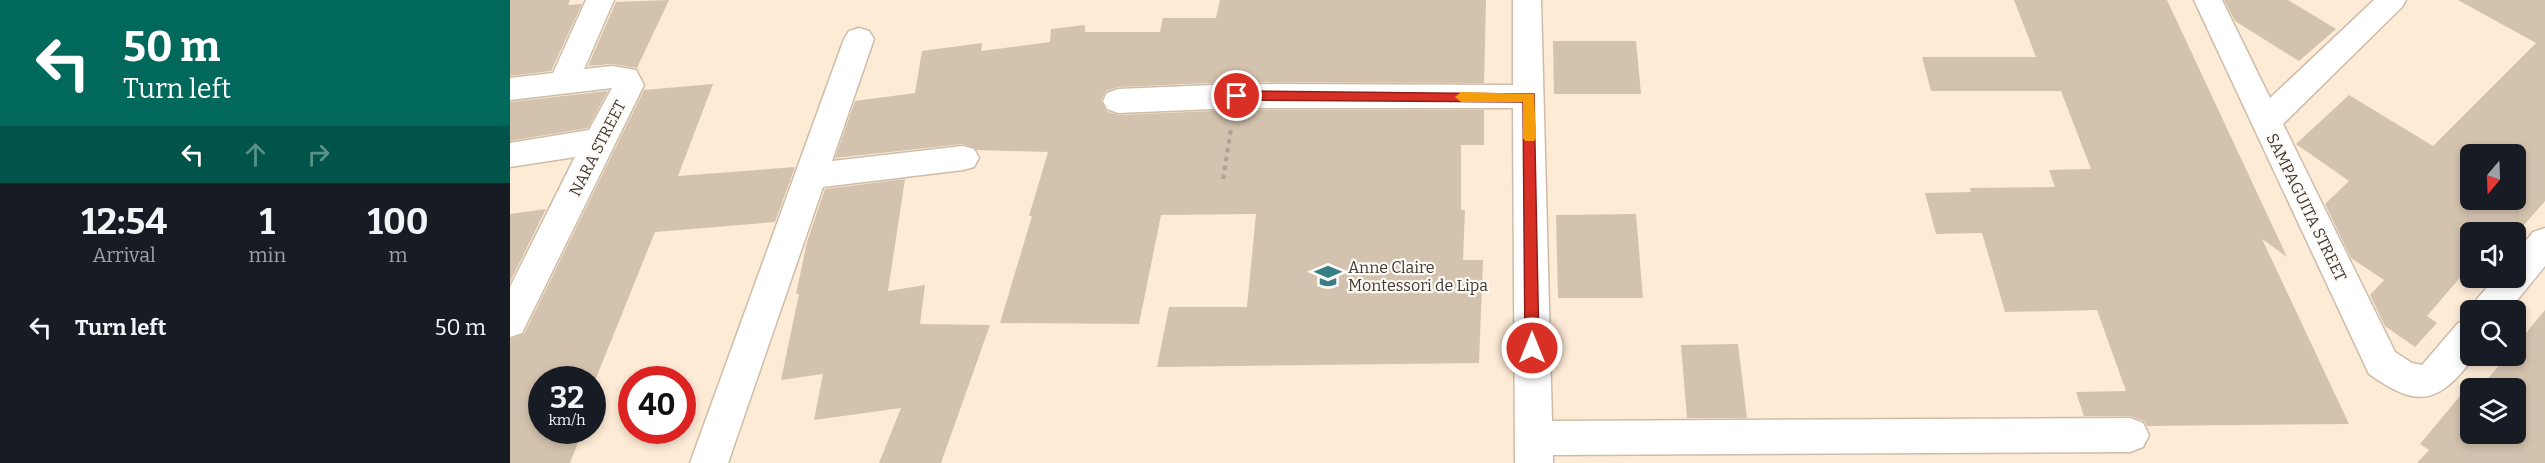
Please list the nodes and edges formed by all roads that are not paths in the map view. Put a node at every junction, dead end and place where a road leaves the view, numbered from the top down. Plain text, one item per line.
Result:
1 (600, 0) edge
2 (1527, 0) edge
3 (2208, 0) edge
4 (2392, 0) edge
5 (860, 39) dead end
6 (564, 81) junction
7 (510, 89) edge
8 (1529, 98) junction
9 (1118, 101) dead end
10 (2266, 121) junction
11 (599, 141) junction
12 (510, 155) edge
13 (963, 158) dead end
14 (811, 176) junction
15 (2545, 242) edge
16 (2498, 300) edge
17 (513, 308) edge
18 (2460, 346) edge
19 (2130, 435) dead end
20 (1534, 451) edge
21 (710, 463) edge

1 - 6 street
2 - 8 street
3 - 10 street, SAMPAGUITA STREET
4 - 10 street
5 - 14 street
6 - 7 street, NARA STREET
6 - 11 street, NARA STREET
8 - 9 street
8 - 20 street
10 - 18 street, SAMPAGUITA STREET
11 - 12 street
11 - 17 street, NARA STREET
13 - 14 street
14 - 21 street
15 - 16 street
19 - 20 street

